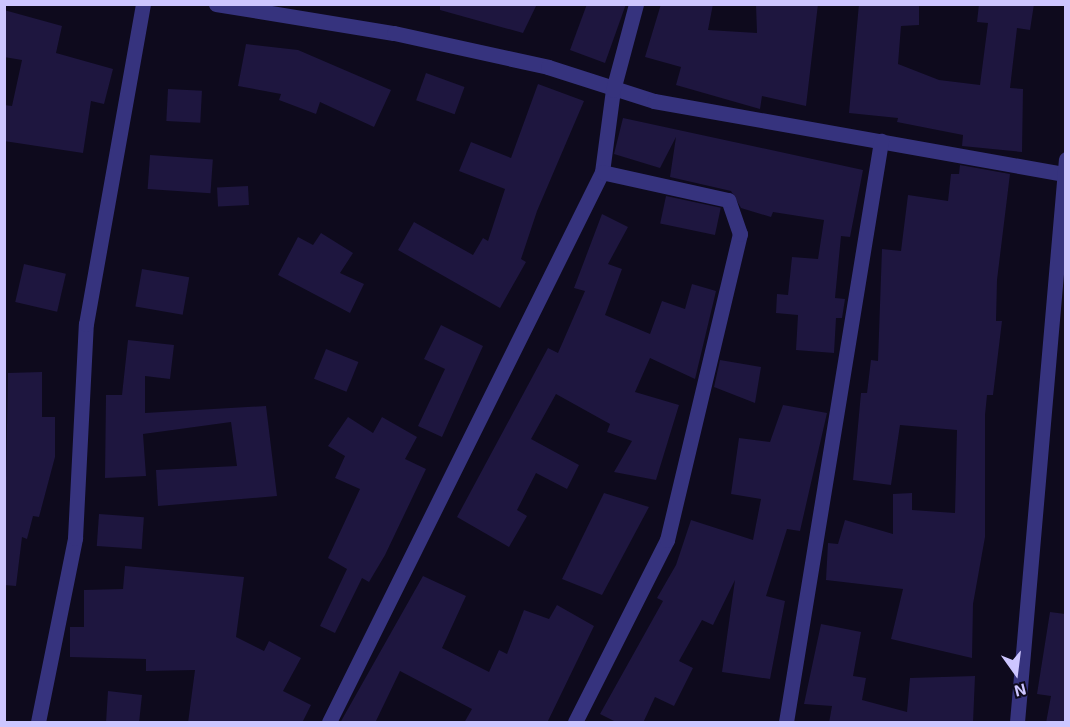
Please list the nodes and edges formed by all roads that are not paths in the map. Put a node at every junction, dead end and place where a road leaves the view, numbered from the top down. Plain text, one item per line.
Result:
1 (143, 4) edge
2 (216, 4) edge
3 (636, 4) edge
4 (613, 90) junction
5 (881, 141) junction
6 (1065, 159) edge
7 (602, 171) junction
8 (1065, 174) edge
9 (38, 723) edge
10 (329, 723) edge
11 (575, 723) edge
12 (786, 723) edge
13 (1017, 723) edge

1 - 9 street
2 - 4 street
3 - 4 street
4 - 5 street
4 - 7 street
5 - 8 street
5 - 12 street
6 - 8 street
7 - 10 street
7 - 11 street
8 - 13 street

